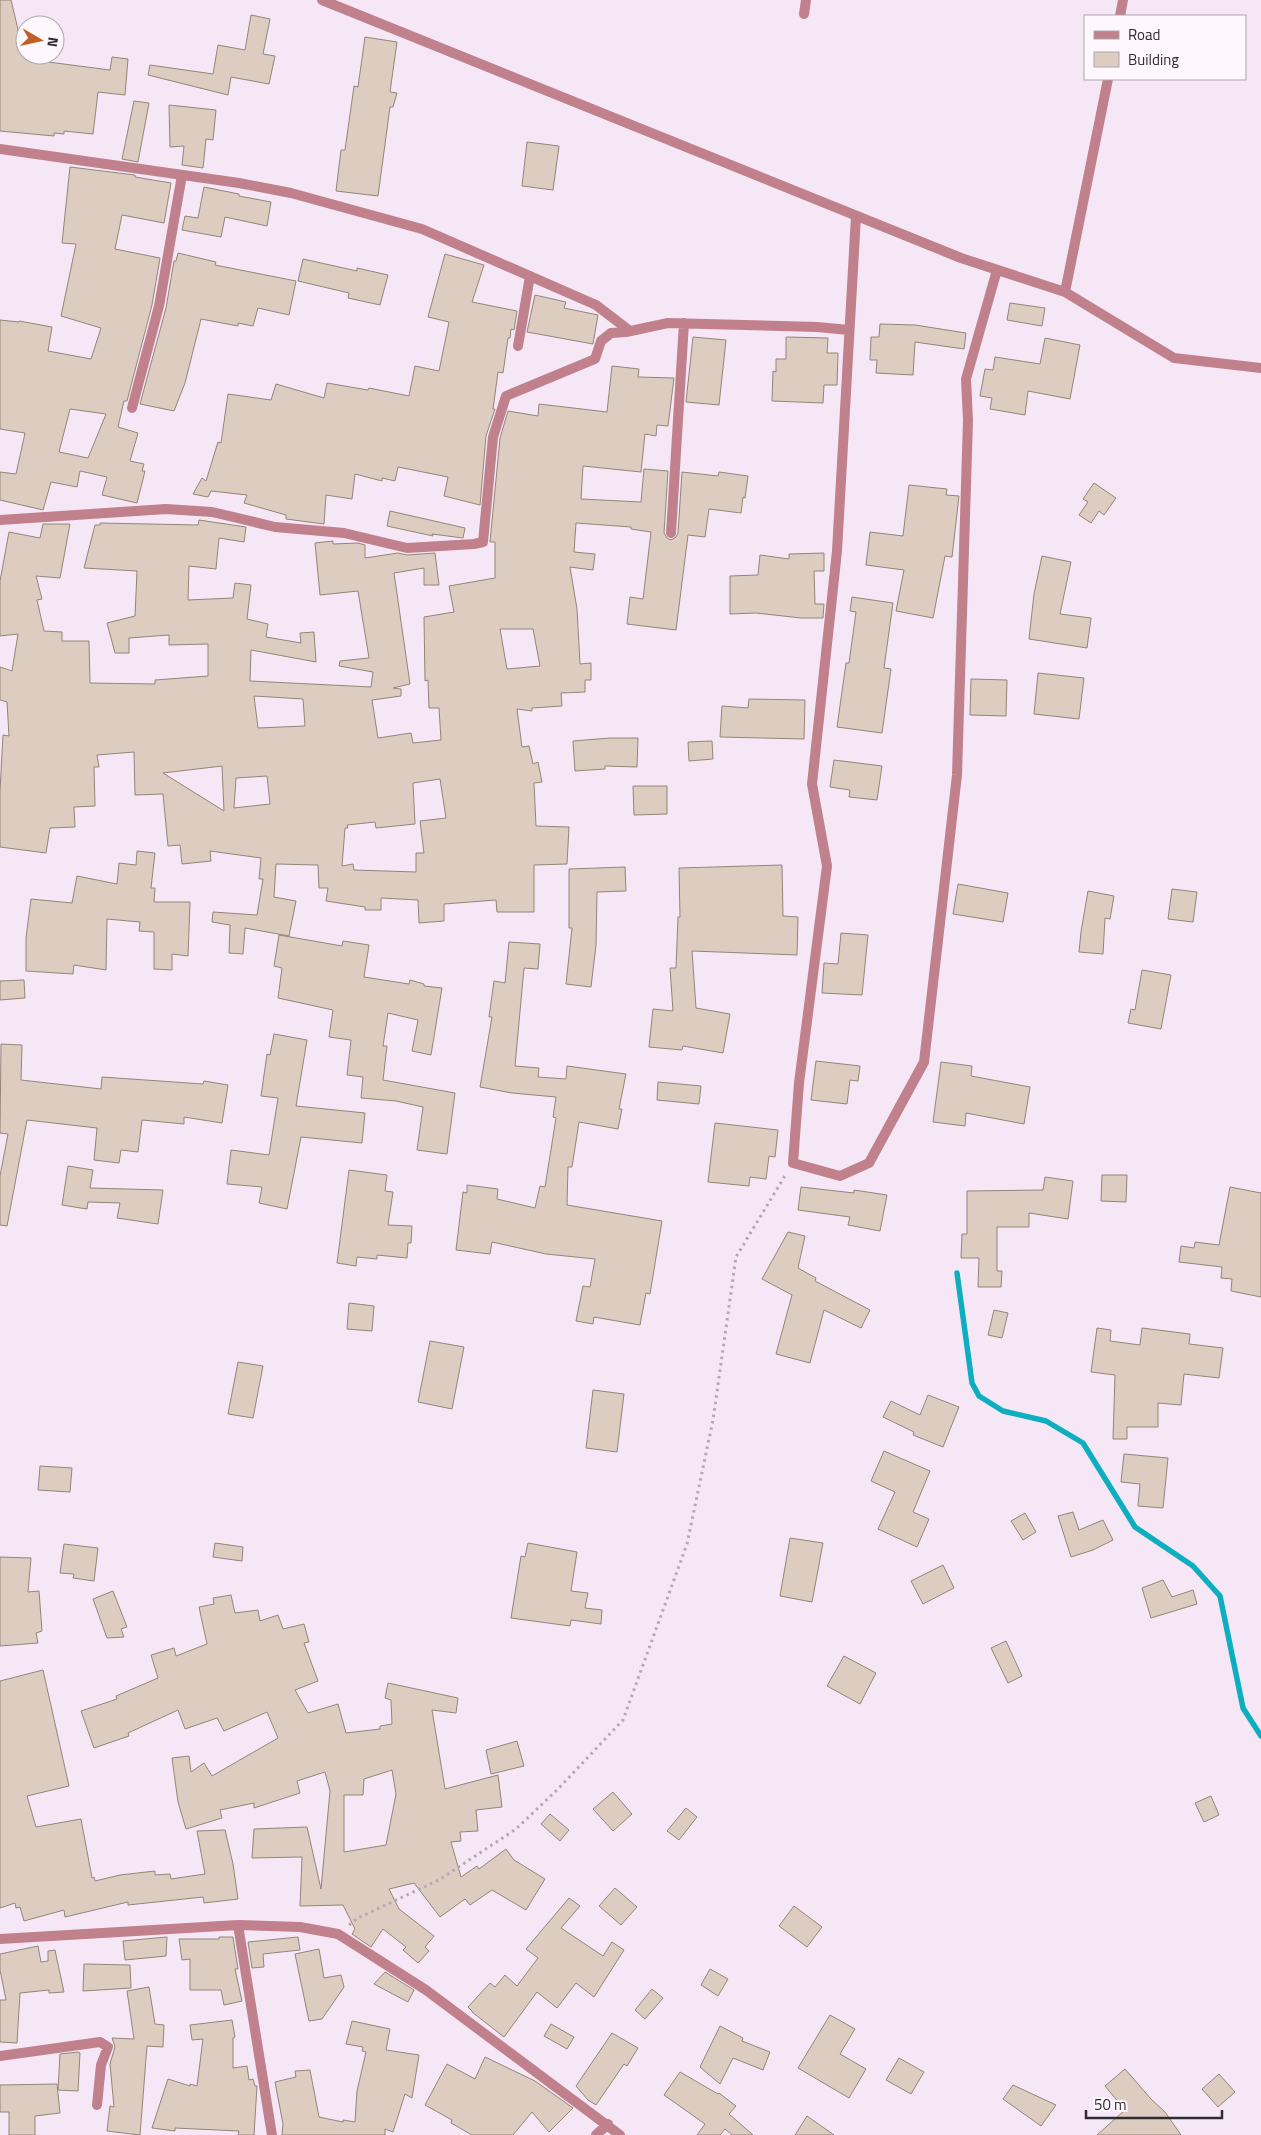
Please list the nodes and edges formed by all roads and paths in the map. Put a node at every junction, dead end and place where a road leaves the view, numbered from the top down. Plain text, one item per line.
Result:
1 (322, 0) edge
2 (806, 0) edge
3 (1123, 0) edge
4 (804, 14) dead end
5 (1120, 15) edge
6 (1108, 80) edge
7 (0, 149) edge
8 (182, 175) junction
9 (856, 216) junction
10 (997, 270) junction
11 (530, 276) junction
12 (1065, 292) junction
13 (684, 323) junction
14 (850, 330) junction
15 (630, 331) junction
16 (518, 346) dead end
17 (1261, 368) edge
18 (132, 408) dead end
19 (0, 520) edge
20 (671, 533) dead end
21 (793, 1163) junction
22 (238, 1925) junction
23 (338, 1934) junction
24 (0, 1939) edge
25 (0, 2056) edge
26 (97, 2105) dead end
27 (608, 2124) junction
28 (272, 2135) edge
29 (596, 2135) edge
30 (620, 2135) edge

1 - 9 street
2 - 4 street
3 - 5 street
6 - 12 street
7 - 8 street
8 - 11 street
8 - 18 street
9 - 10 street
9 - 14 street
10 - 12 street
10 - 21 street
11 - 15 street
11 - 16 street
12 - 17 street
13 - 14 street
13 - 15 street
13 - 20 street
14 - 21 street
15 - 19 street
21 - 23 path
22 - 23 street
22 - 24 street
22 - 28 street
23 - 27 street
25 - 26 street
27 - 29 street
27 - 30 street

